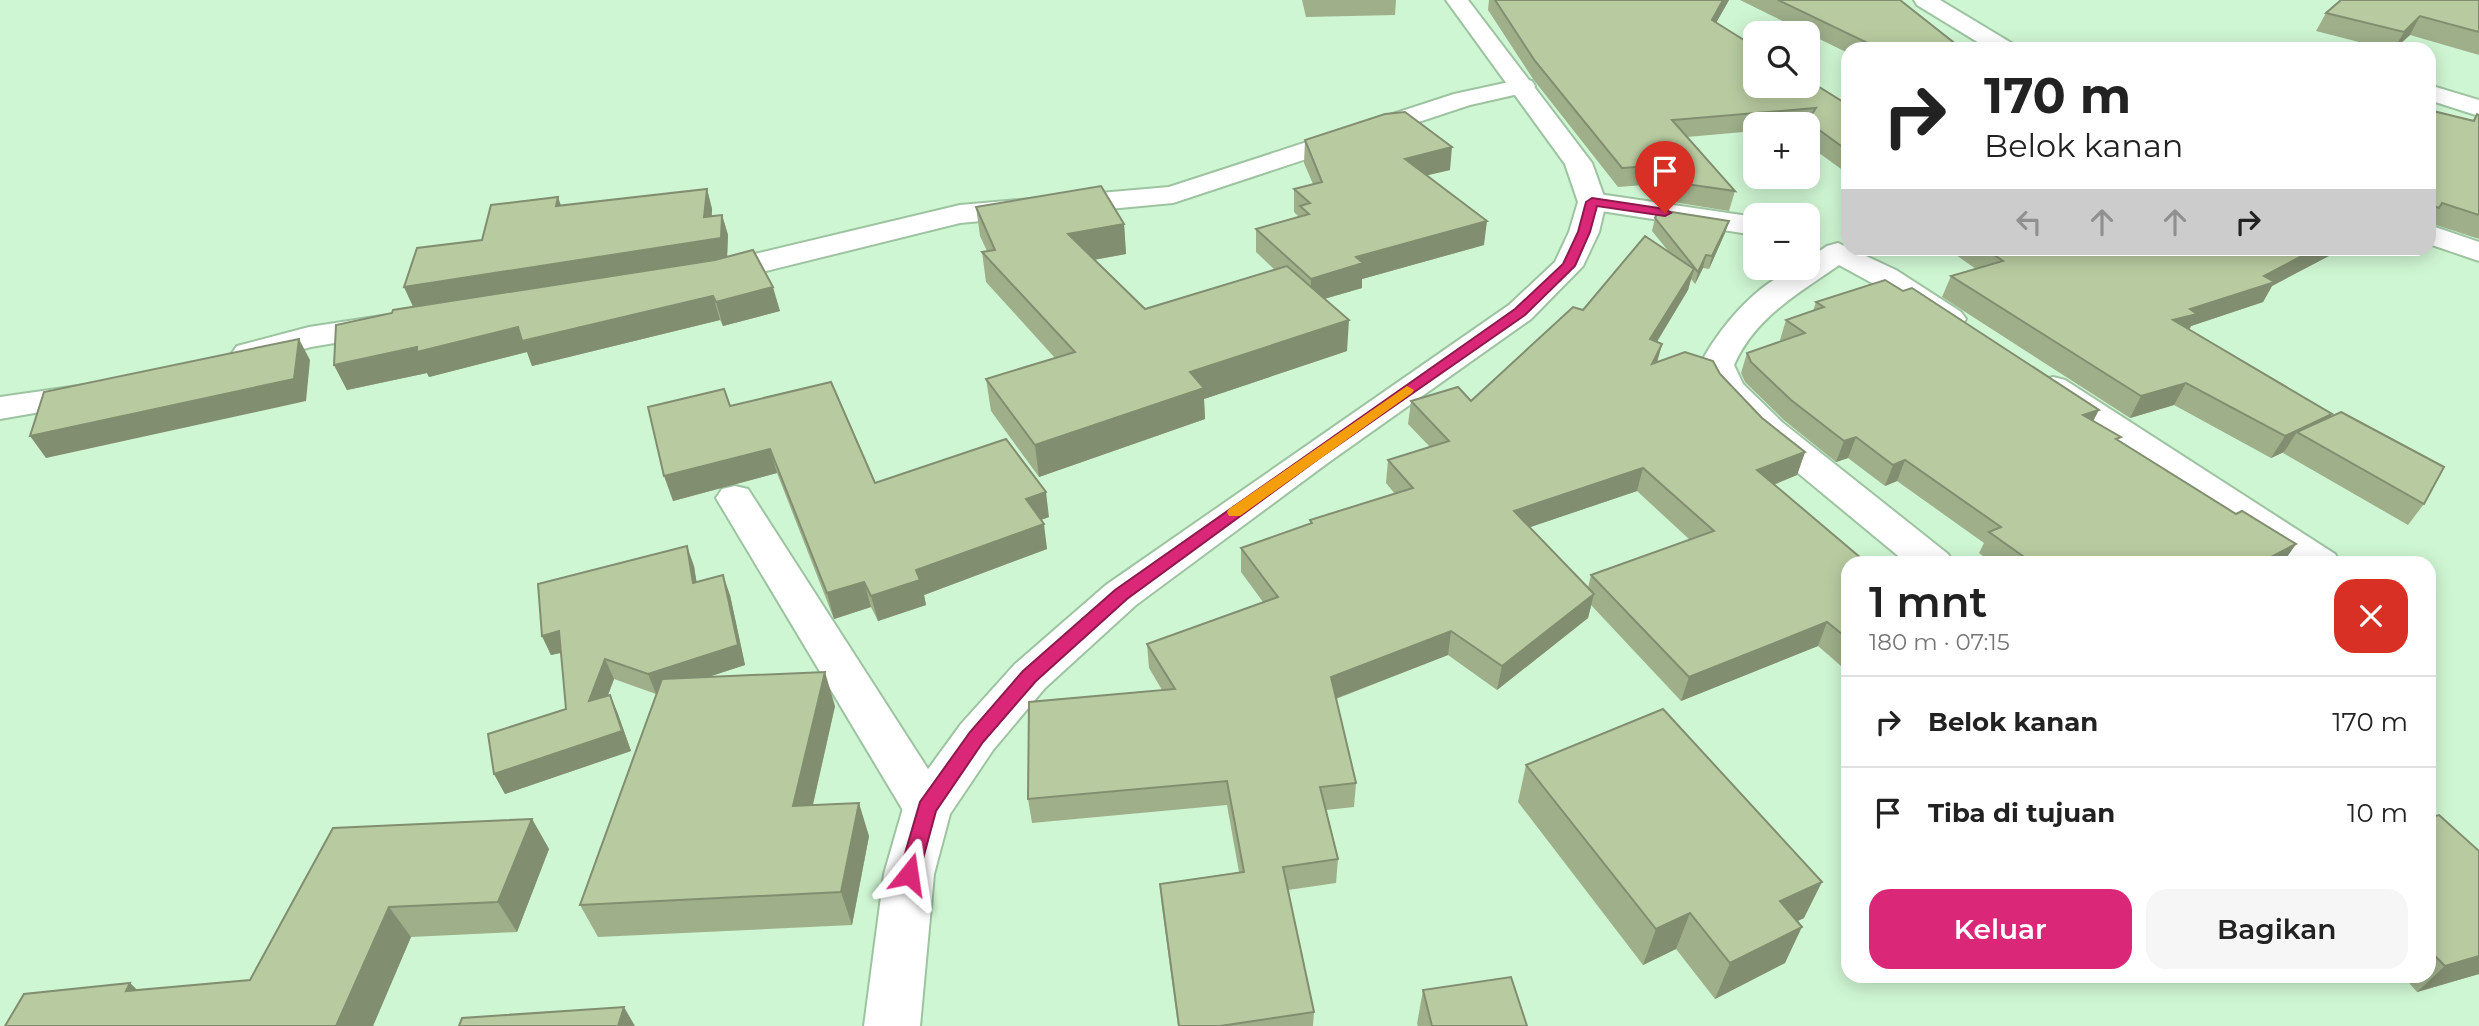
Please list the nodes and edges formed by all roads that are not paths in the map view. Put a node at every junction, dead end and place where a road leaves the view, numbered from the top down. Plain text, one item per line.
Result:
1 (1457, 0) edge
2 (1925, 0) edge
3 (1994, 42) edge
4 (1523, 86) junction
5 (2436, 94) edge
6 (2479, 108) edge
7 (1592, 202) junction
8 (1743, 224) edge
9 (2436, 237) edge
10 (1820, 242) edge
11 (1838, 252) junction
12 (2479, 252) edge
13 (1841, 254) edge
14 (1846, 256) edge
15 (680, 279) edge
16 (418, 320) edge
17 (1978, 338) edge
18 (216, 362) edge
19 (2025, 368) edge
20 (124, 386) edge
21 (0, 408) edge
22 (735, 498) dead end
23 (1924, 556) edge
24 (2308, 556) edge
25 (927, 808) junction
26 (892, 1026) edge

1 - 4 street
2 - 3 street
4 - 7 street
4 - 15 street
5 - 6 street
7 - 8 street
7 - 25 street
9 - 12 street
10 - 11 street
11 - 13 street
11 - 23 street
14 - 17 street
16 - 18 street
19 - 24 street
20 - 21 street
22 - 25 street
25 - 26 street

